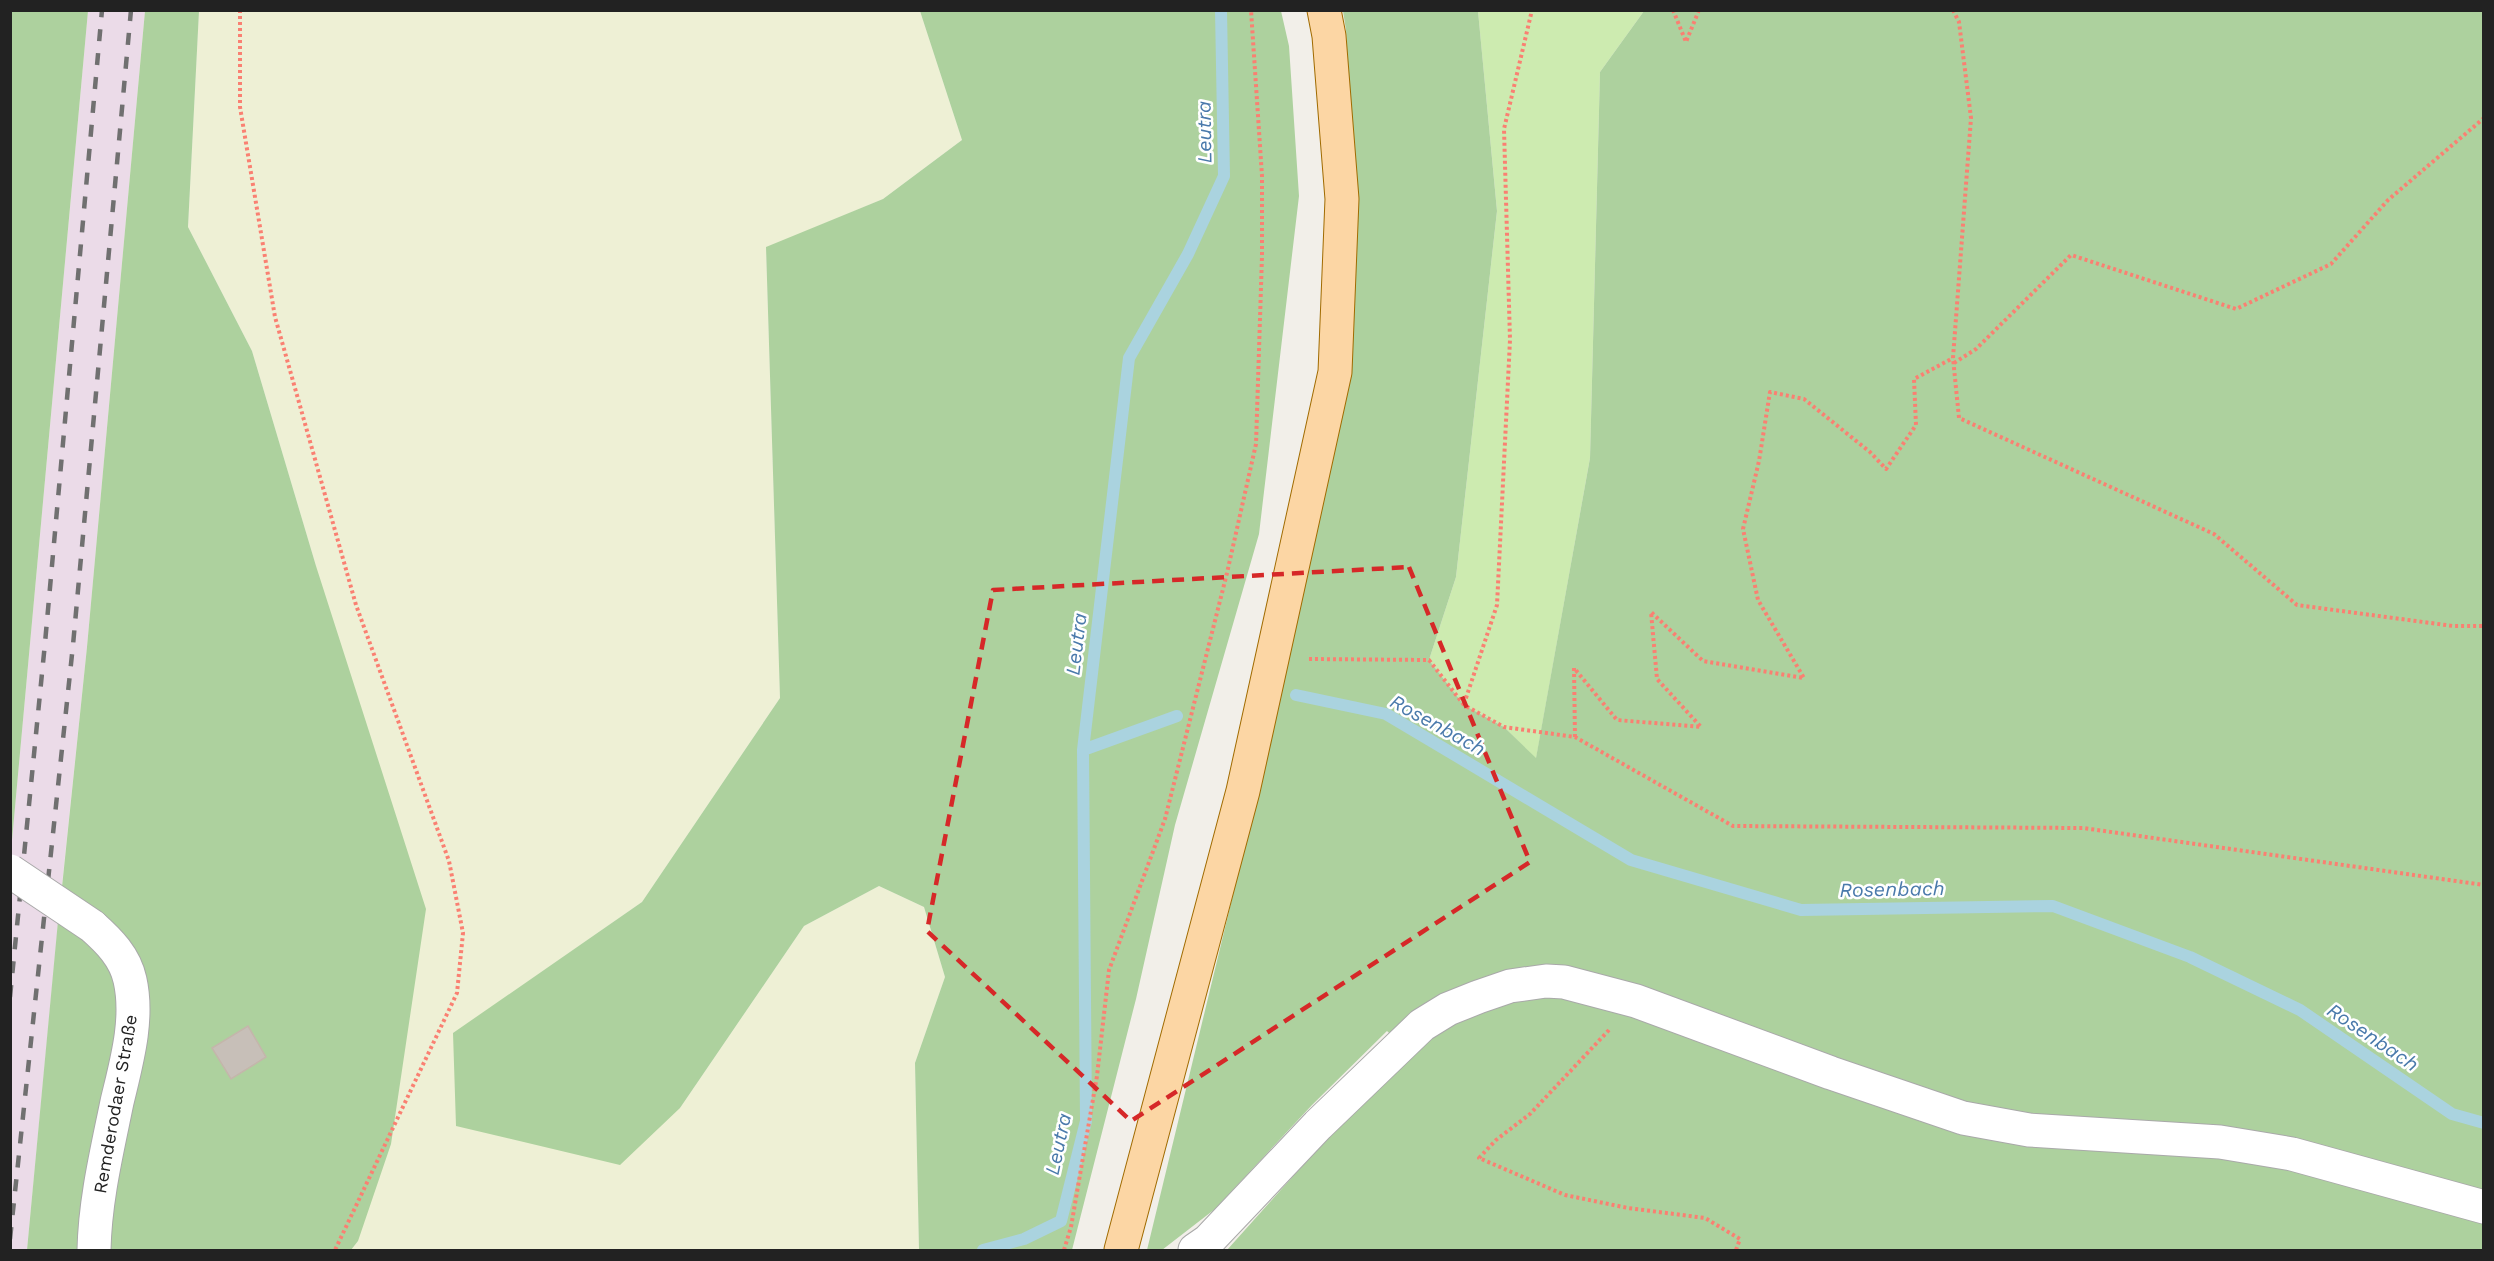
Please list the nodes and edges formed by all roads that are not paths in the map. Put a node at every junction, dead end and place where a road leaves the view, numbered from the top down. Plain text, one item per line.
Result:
1 (1324, 10) edge
2 (10, 871) edge
3 (2484, 1207) edge
4 (94, 1251) edge
5 (1121, 1251) edge
6 (1195, 1251) edge

1 - 5 main road
2 - 4 street, Remderodaer Straße, bridge
3 - 6 street

